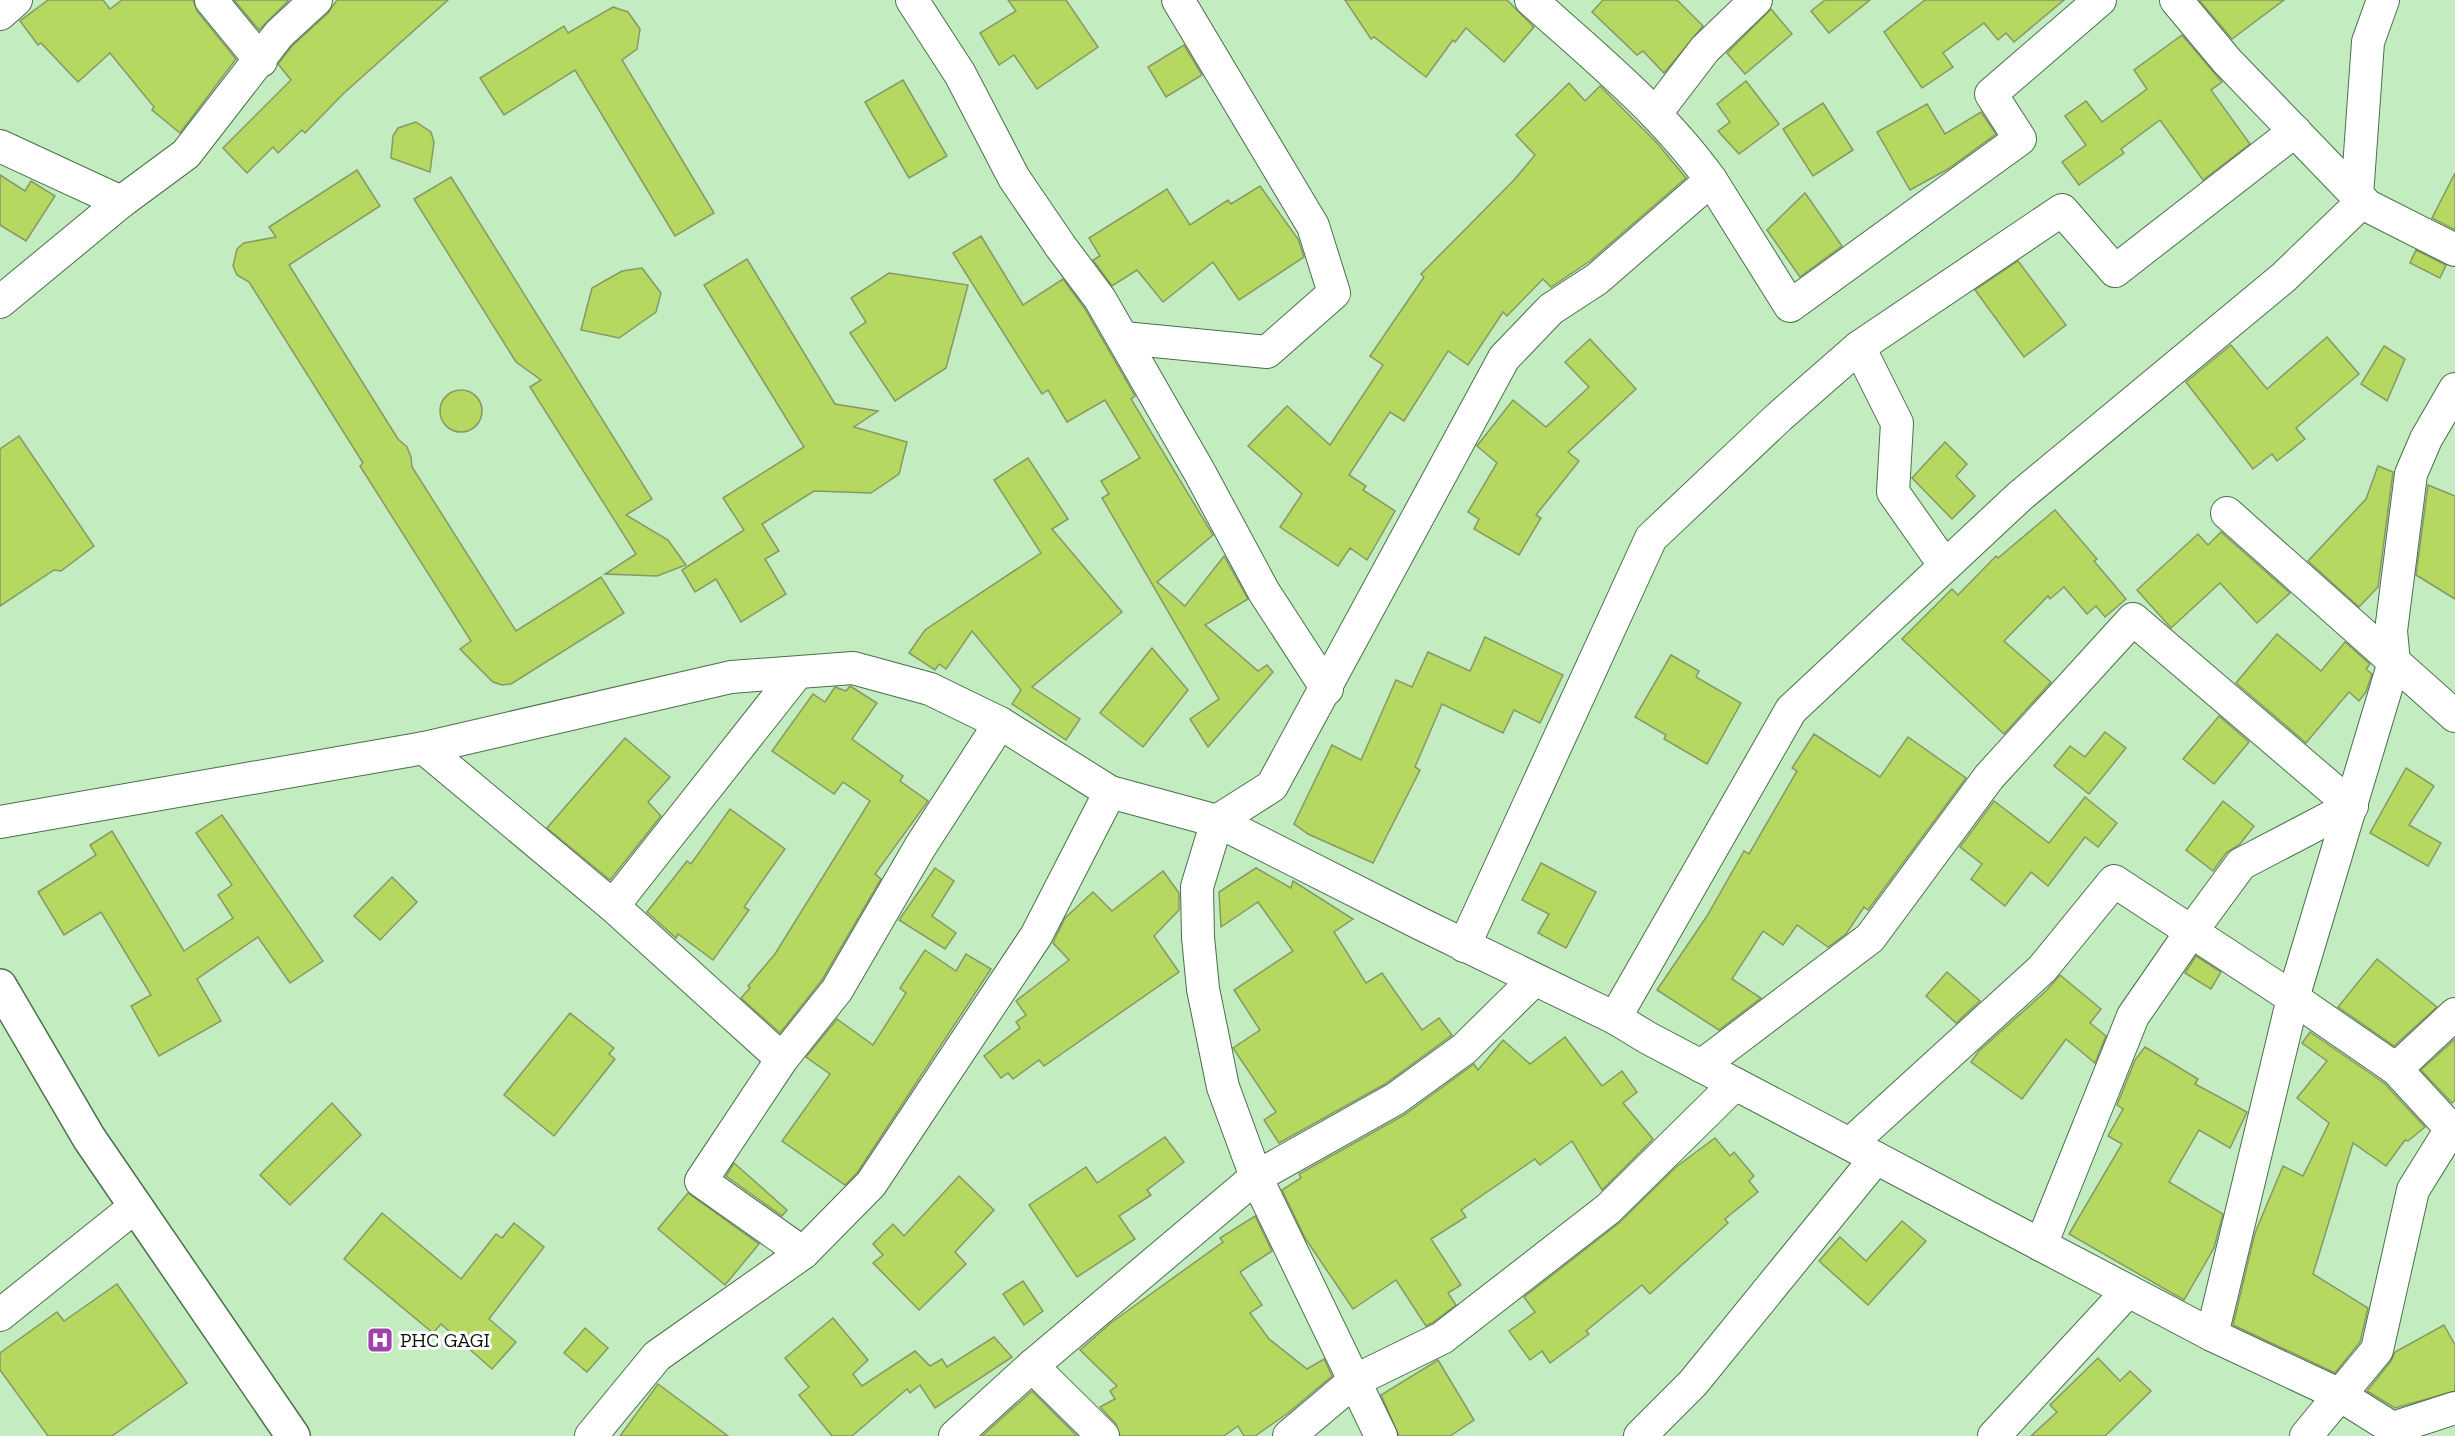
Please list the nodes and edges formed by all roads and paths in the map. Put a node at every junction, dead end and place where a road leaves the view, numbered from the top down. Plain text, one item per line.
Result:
1 (16, 0) edge
2 (211, 0) edge
3 (316, 0) edge
4 (912, 0) edge
5 (1178, 0) edge
6 (1756, 0) edge
7 (2100, 0) edge
8 (2176, 0) edge
9 (2383, 0) edge
10 (1535, 1) edge
11 (0, 14) edge
12 (261, 61) junction
13 (1656, 113) junction
14 (2295, 131) junction
15 (0, 146) edge
16 (1712, 180) junction
17 (2360, 198) junction
18 (121, 202) junction
19 (2455, 250) edge
20 (0, 302) edge
21 (1124, 338) junction
22 (1859, 346) junction
23 (2455, 389) edge
24 (2227, 513) dead end
25 (1946, 566) junction
26 (2394, 662) junction
27 (797, 673) junction
28 (1326, 689) junction
29 (2455, 716) edge
30 (1000, 723) junction
31 (424, 748) junction
32 (1110, 792) junction
33 (2352, 806) junction
34 (1217, 821) junction
35 (0, 822) edge
36 (613, 906) junction
37 (2192, 932) junction
38 (1464, 946) junction
39 (1534, 980) junction
40 (0, 986) edge
41 (2293, 998) junction
42 (2455, 1014) edge
43 (1615, 1018) junction
44 (782, 1059) junction
45 (1701, 1066) junction
46 (2396, 1069) junction
47 (1735, 1084) junction
48 (2453, 1131) edge
49 (1863, 1151) junction
50 (1256, 1177) junction
51 (136, 1206) junction
52 (2041, 1245) junction
53 (803, 1253) junction
54 (2128, 1291) junction
55 (0, 1315) edge
56 (2212, 1335) junction
57 (1032, 1366) junction
58 (1354, 1381) junction
59 (2338, 1394) junction
60 (2455, 1408) edge
61 (2398, 1432) edge
62 (293, 1436) edge
63 (591, 1436) edge
64 (955, 1436) edge
65 (1103, 1436) edge
66 (1289, 1436) edge
67 (1381, 1436) edge
68 (1640, 1436) edge
69 (1994, 1436) edge
70 (2306, 1436) edge

1 - 11 street
2 - 12 street
3 - 12 street
4 - 21 street
5 - 21 street
6 - 13 street
7 - 16 street
8 - 14 street
9 - 17 street
10 - 13 street
12 - 18 street
13 - 16 street
14 - 17 street
14 - 22 street
15 - 18 street
16 - 28 street
17 - 19 street
17 - 25 street
18 - 20 street
21 - 28 street
22 - 25 street
22 - 38 street
23 - 26 street
24 - 26 street
25 - 43 street
26 - 29 street
26 - 33 street
27 - 30 street
27 - 31 street
27 - 36 street
28 - 34 street
30 - 32 street
30 - 44 street
31 - 35 street
31 - 36 street
32 - 34 street
32 - 53 street
33 - 37 street
33 - 41 street
33 - 45 street
34 - 38 street
34 - 50 street
36 - 44 street
37 - 41 street
37 - 49 street
37 - 52 street
38 - 39 street
39 - 43 street
39 - 50 street
40 - 51 street
41 - 46 street
41 - 56 street
42 - 46 street
43 - 45 street
44 - 53 street
45 - 47 street
46 - 48 street
47 - 49 street
47 - 58 street
48 - 59 street
49 - 52 street
49 - 68 street
50 - 57 street
50 - 58 street
51 - 55 street
51 - 62 street
52 - 54 street
53 - 63 street
54 - 56 street
54 - 69 street
56 - 59 street
57 - 64 street
57 - 65 street
58 - 66 street
58 - 67 street
59 - 61 street
59 - 70 street
60 - 61 street

